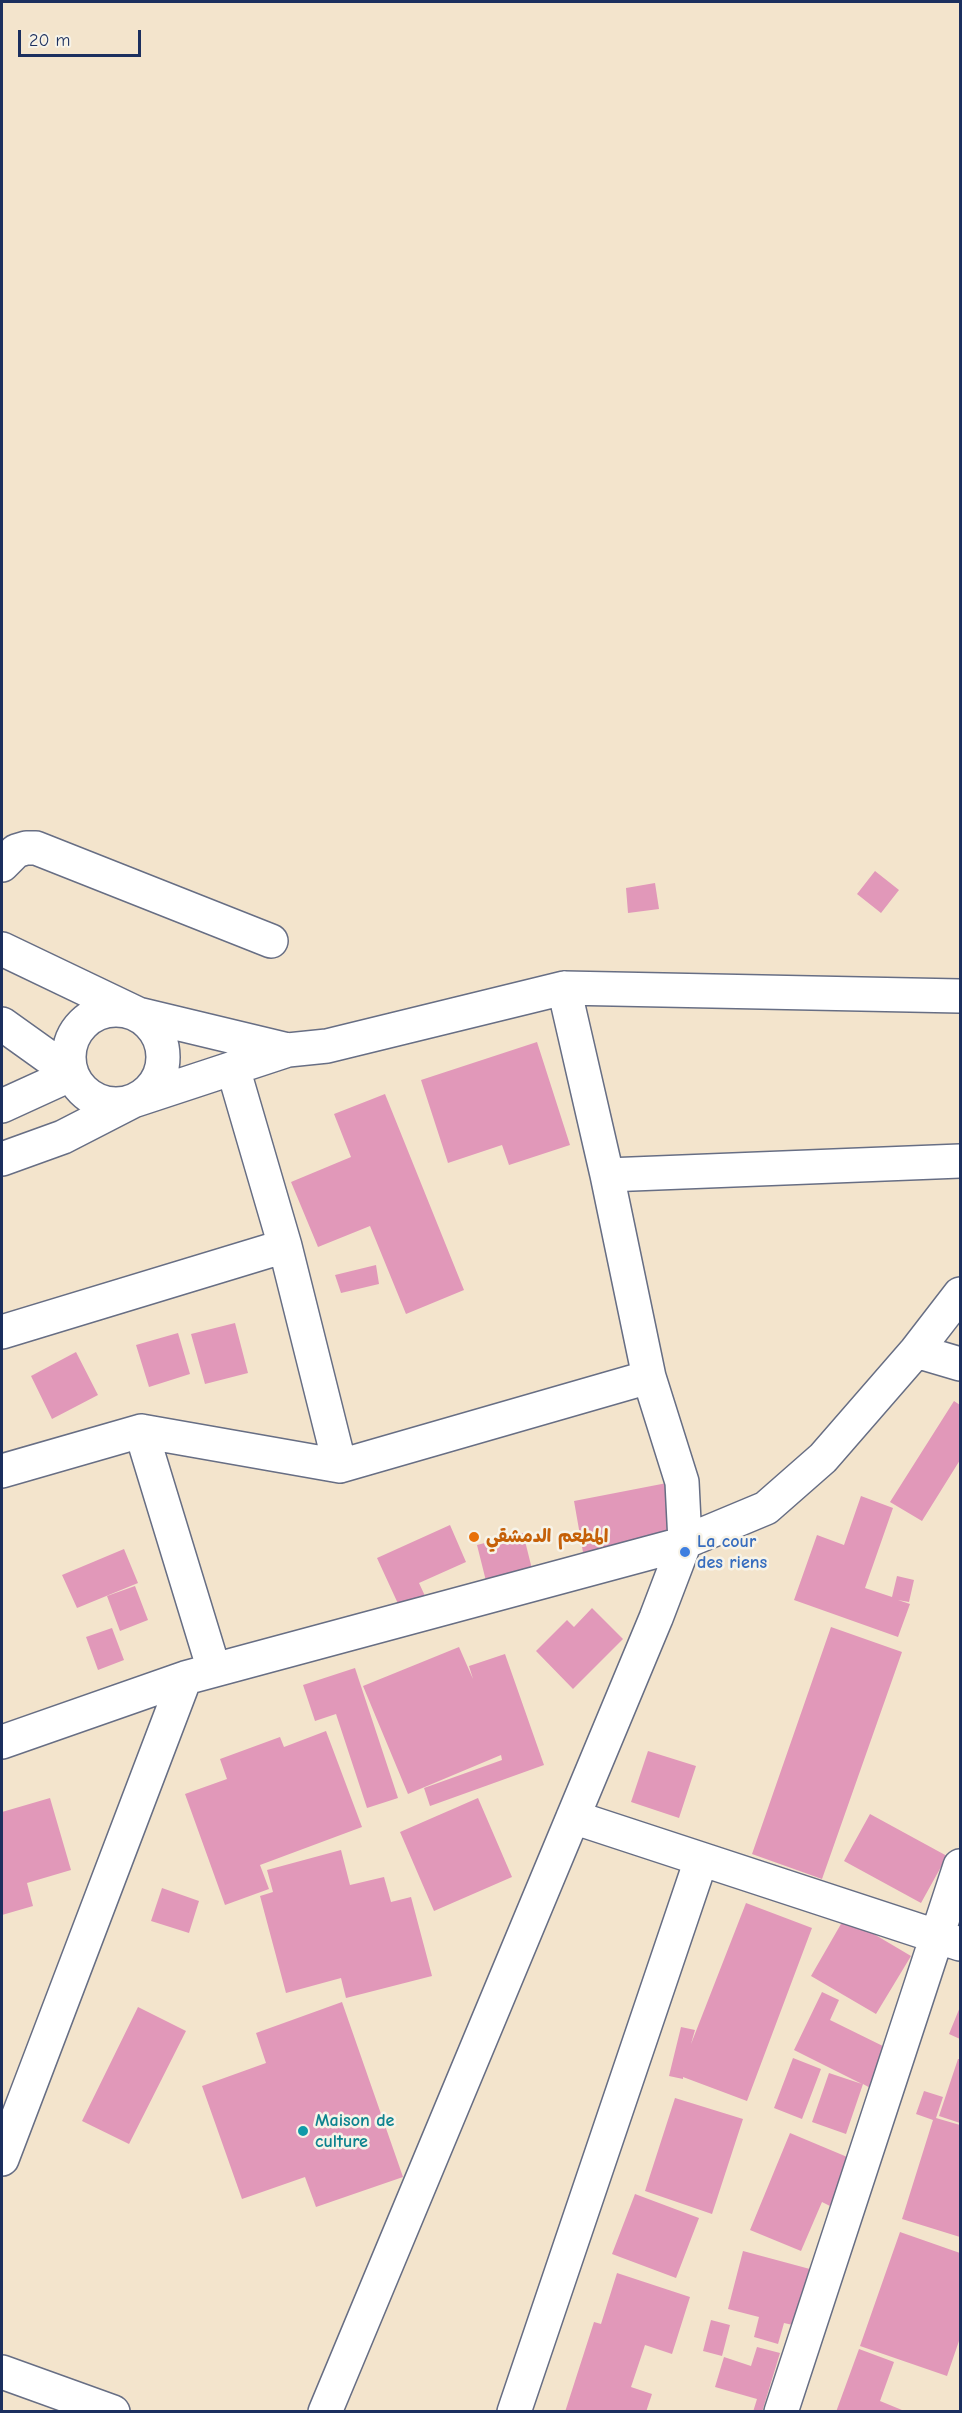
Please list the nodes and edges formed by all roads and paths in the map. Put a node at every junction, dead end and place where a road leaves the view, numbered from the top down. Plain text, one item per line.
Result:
1 (2, 865) edge
2 (271, 941) dead end
3 (2, 949) edge
4 (564, 988) junction
5 (960, 996) edge
6 (138, 1014) junction
7 (2, 1024) edge
8 (288, 1050) junction
9 (233, 1068) junction
10 (72, 1074) junction
11 (133, 1101) junction
12 (2, 1106) edge
13 (2, 1159) edge
14 (960, 1161) edge
15 (607, 1175) junction
16 (285, 1246) junction
17 (960, 1294) edge
18 (2, 1332) edge
19 (916, 1351) junction
20 (960, 1364) edge
21 (649, 1377) junction
22 (141, 1431) junction
23 (340, 1466) junction
24 (2, 1471) edge
25 (685, 1542) junction
26 (200, 1674) junction
27 (2, 1742) edge
28 (573, 1817) junction
29 (701, 1860) junction
30 (960, 1866) edge
31 (948, 1940) edge
32 (2, 2159) edge
33 (2, 2372) edge
34 (75, 2405) edge
35 (113, 2412) edge
36 (325, 2412) edge
37 (514, 2412) edge
38 (781, 2412) edge

1 - 2 street
3 - 6 street
4 - 5 street
4 - 8 street
4 - 15 street
6 - 8 street
6 - 10 street
6 - 11 street
7 - 10 street
8 - 9 street
9 - 11 street
9 - 16 street
10 - 11 street
10 - 12 street
11 - 13 street
14 - 15 street
15 - 21 street
16 - 18 street
16 - 23 street
17 - 19 street
19 - 20 street
19 - 25 street
21 - 23 street
21 - 25 street
22 - 23 street
22 - 24 street
22 - 26 street
25 - 26 street
25 - 28 street
26 - 27 street
26 - 32 street
28 - 29 street
28 - 36 street
29 - 31 street
29 - 37 street
30 - 31 street
31 - 38 street
33 - 34 street
34 - 35 street

